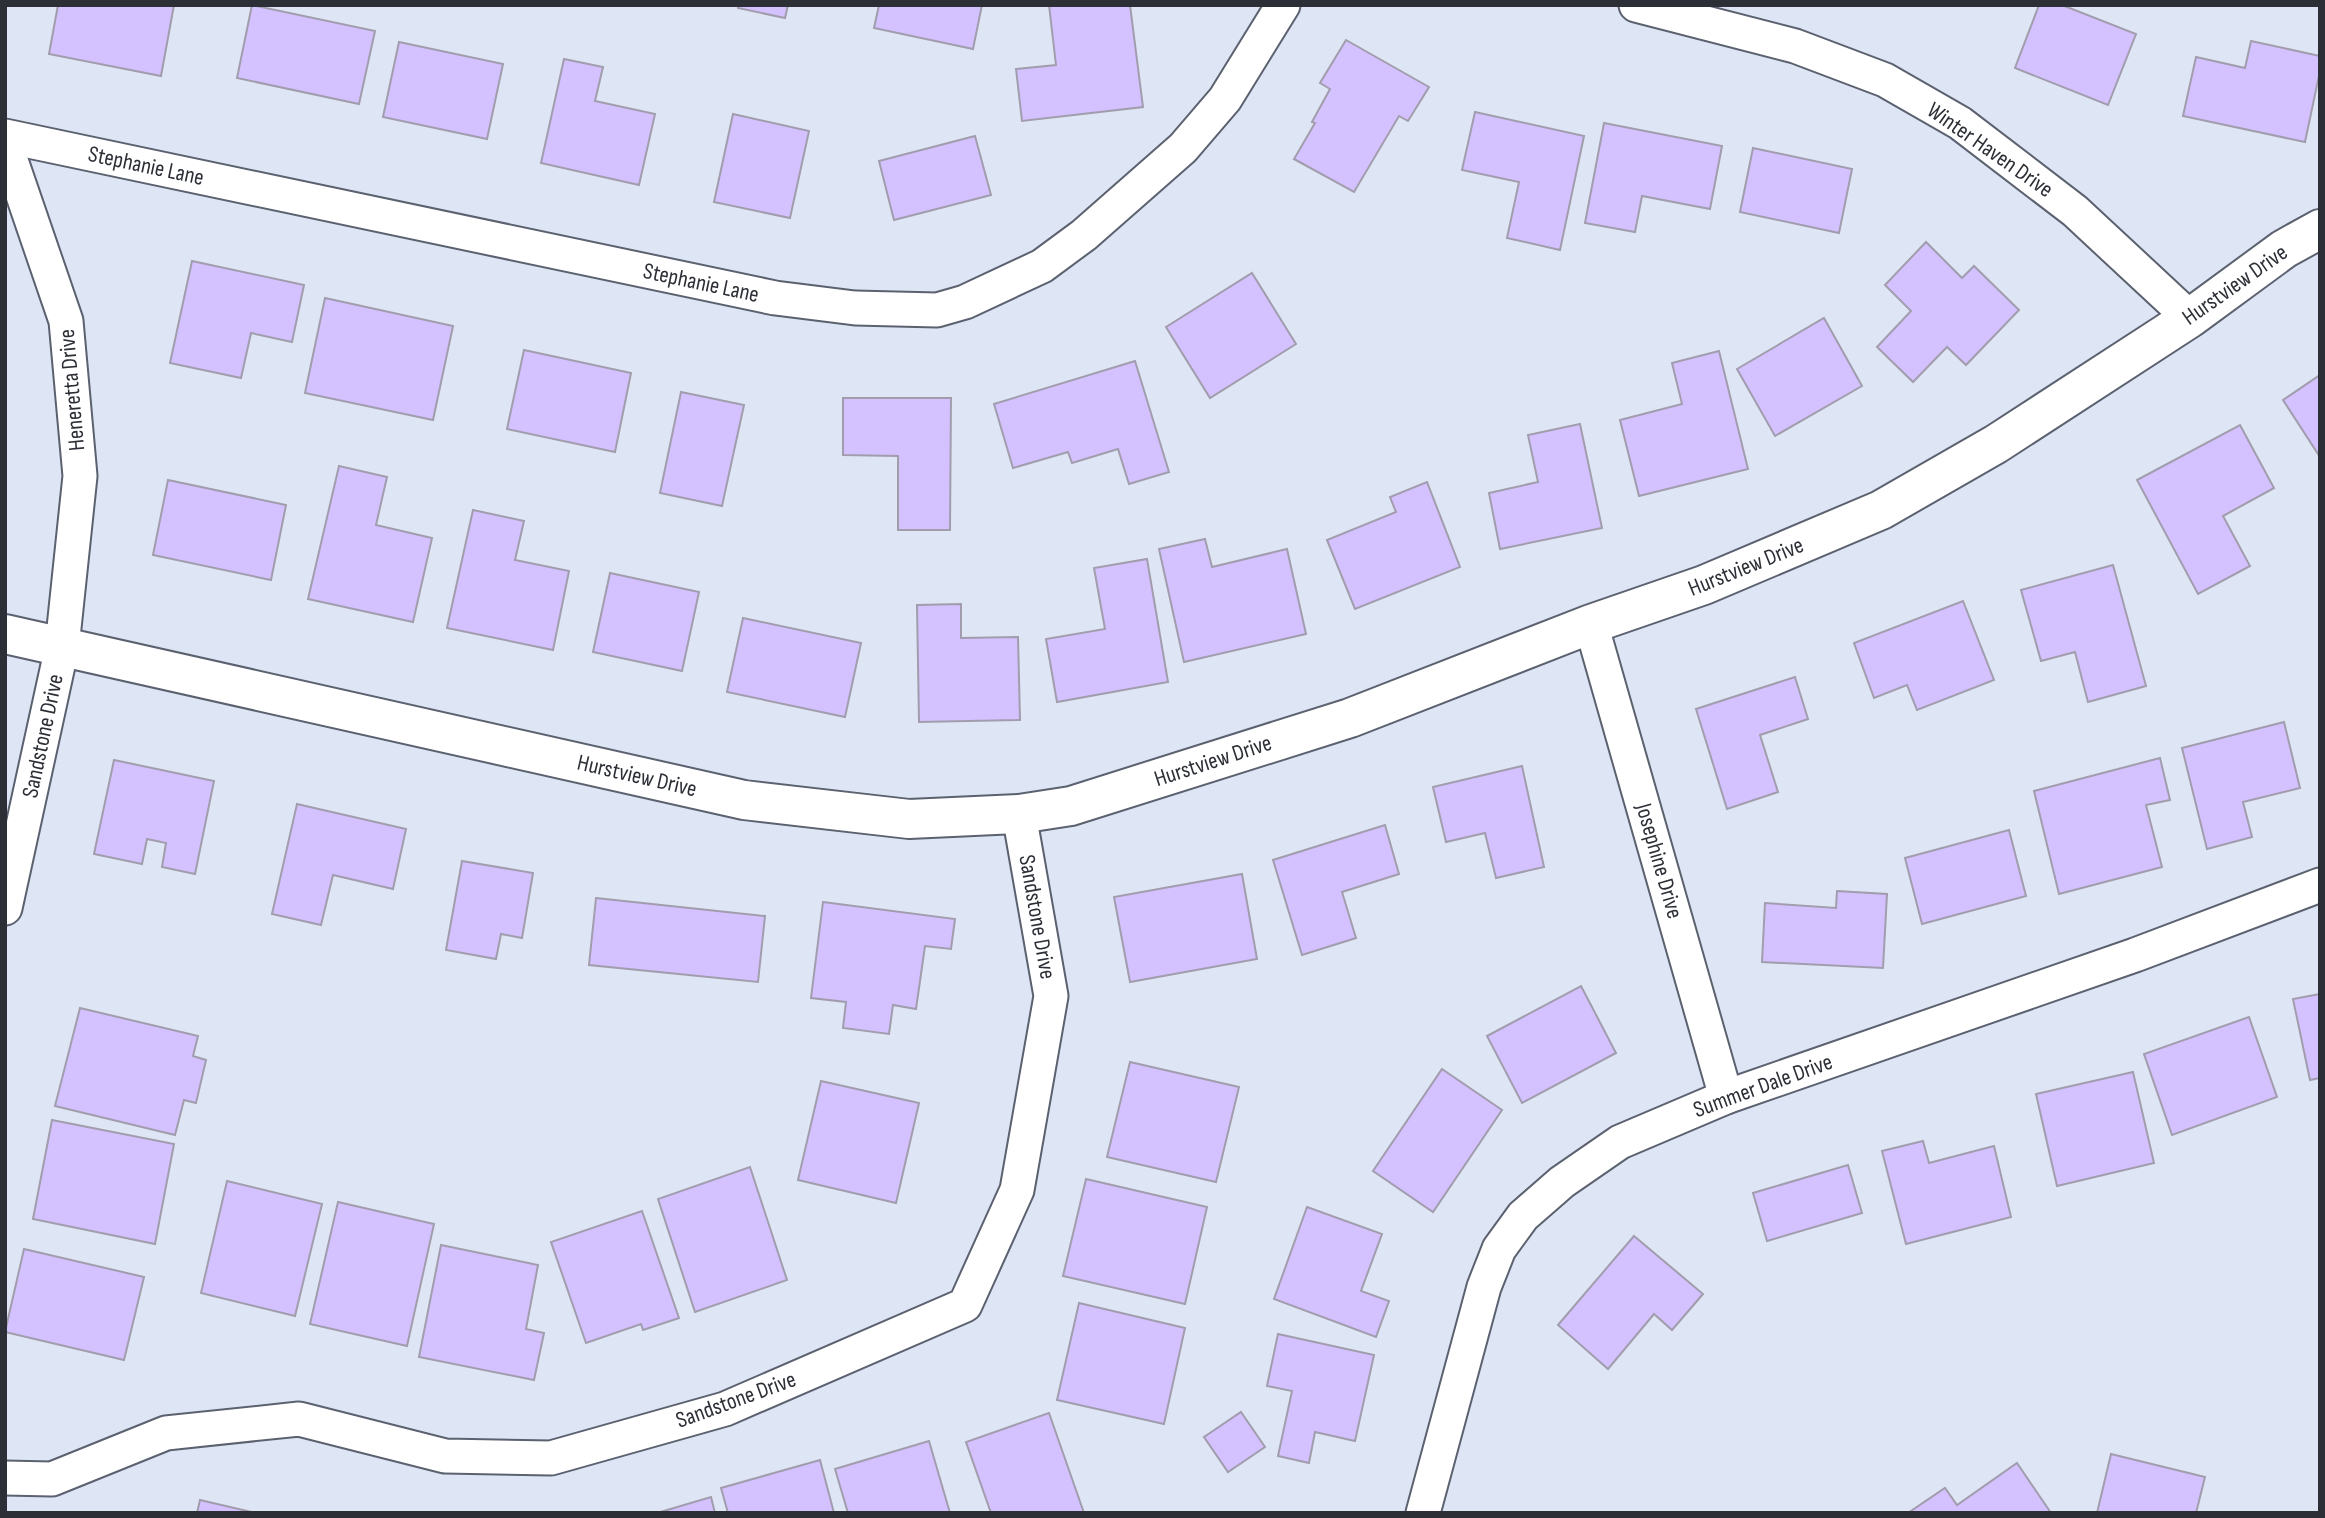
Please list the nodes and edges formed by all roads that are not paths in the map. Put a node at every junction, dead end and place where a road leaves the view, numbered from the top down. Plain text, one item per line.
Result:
1 (1283, 5) edge
2 (1636, 5) edge
3 (5, 136) edge
4 (5, 143) edge
5 (2320, 229) edge
6 (2190, 318) junction
7 (1591, 624) junction
8 (5, 634) edge
9 (62, 646) junction
10 (1020, 814) junction
11 (2320, 885) edge
12 (5, 908) edge
13 (1726, 1097) junction
14 (5, 1478) edge
15 (1423, 1513) edge

1 - 3 street, Stephanie Lane
2 - 6 street, Winter Haven Drive
4 - 9 street, Heneretta Drive
5 - 6 street, Hurstview Drive
6 - 7 street, Hurstview Drive
7 - 10 street, Hurstview Drive
7 - 13 street, Josephine Drive
8 - 9 street, Hurstview Drive
9 - 10 street, Hurstview Drive
9 - 12 street, Sandstone Drive
10 - 14 street, Sandstone Drive
11 - 13 street, Summer Dale Drive
13 - 15 street, Summer Dale Drive

